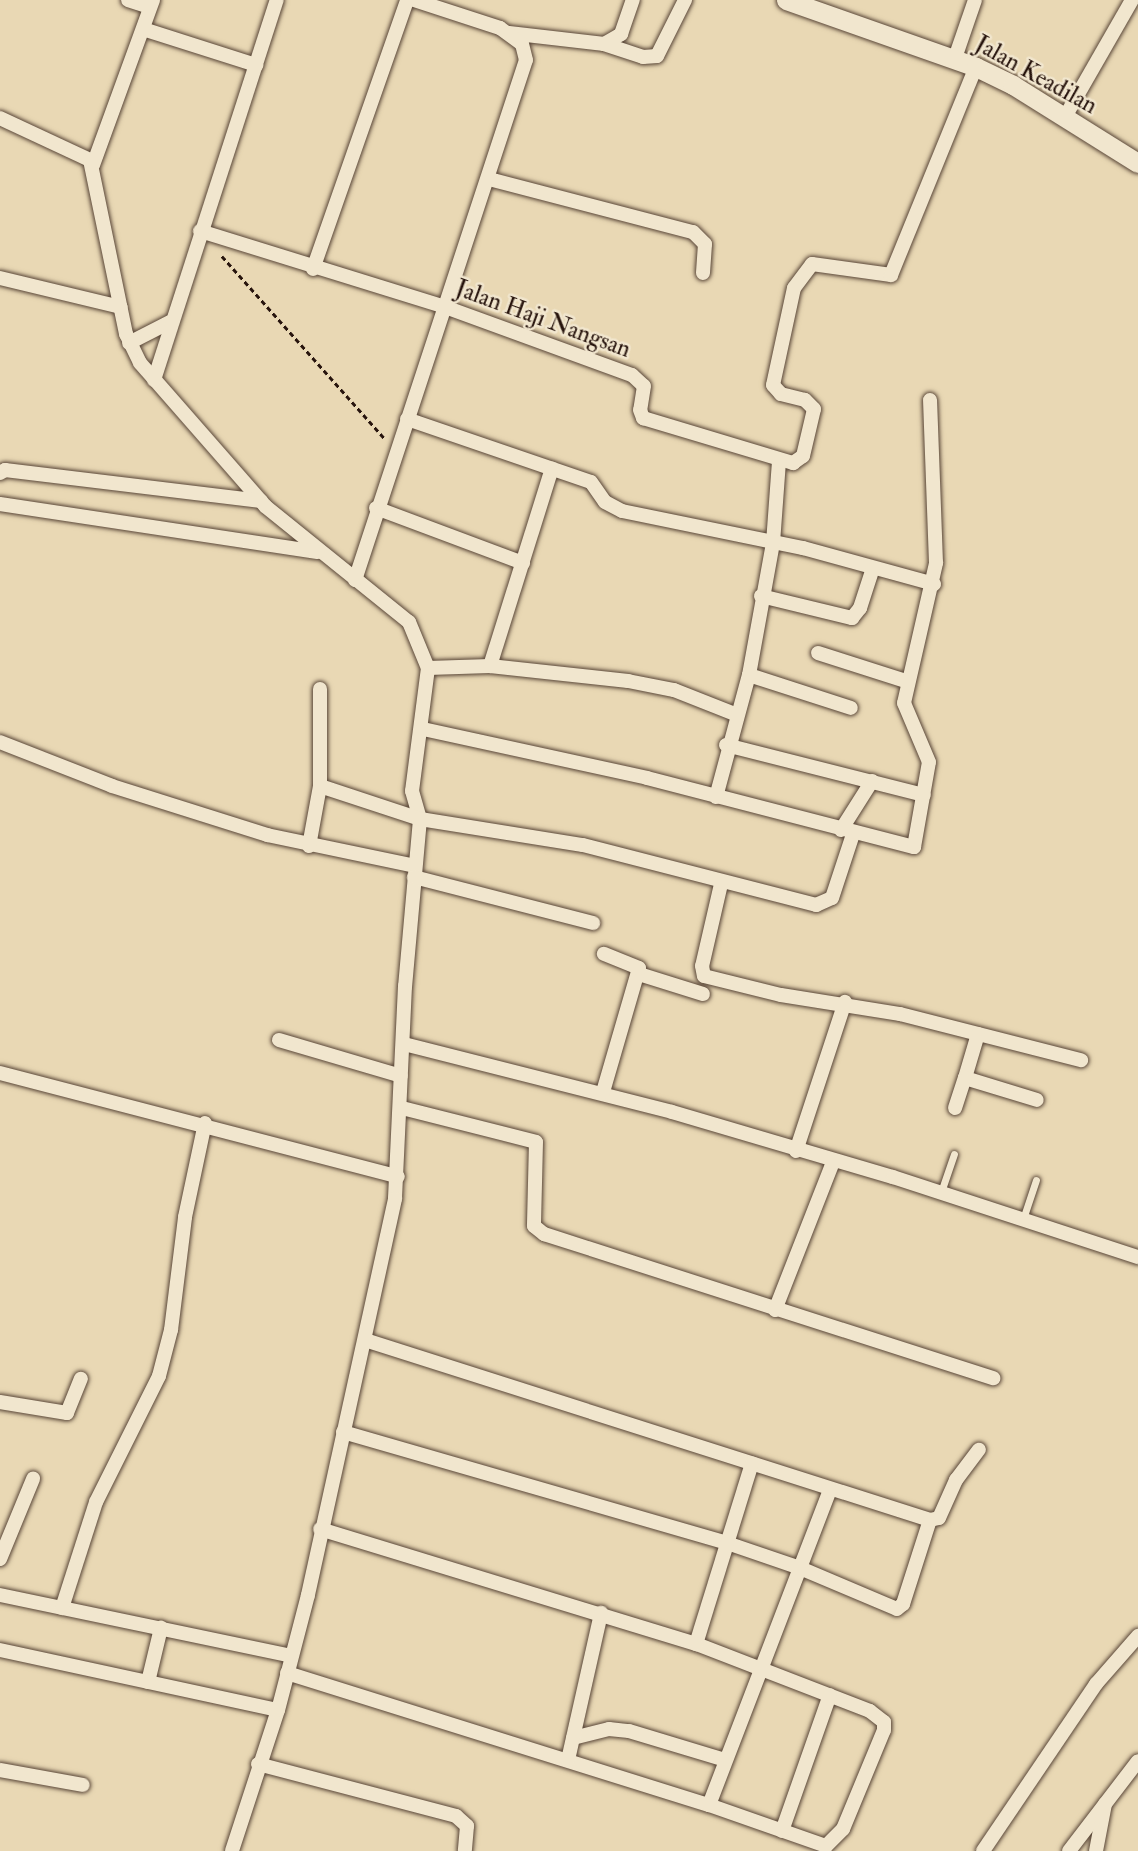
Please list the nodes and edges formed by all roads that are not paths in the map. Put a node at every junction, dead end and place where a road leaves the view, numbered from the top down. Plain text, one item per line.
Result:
1 (128, 0) edge
2 (278, 0) edge
3 (407, 0) edge
4 (414, 0) edge
5 (633, 0) edge
6 (685, 0) edge
7 (786, 0) edge
8 (975, 0) edge
9 (1132, 0) edge
10 (151, 4) edge
11 (809, 4) edge
12 (143, 29) junction
13 (509, 33) junction
14 (604, 44) junction
15 (955, 58) junction
16 (256, 65) junction
17 (976, 67) junction
18 (1065, 117) junction
19 (0, 118) edge
20 (1138, 163) edge
21 (93, 165) junction
22 (489, 179) junction
23 (200, 231) junction
24 (313, 269) junction
25 (704, 273) dead end
26 (0, 278) edge
27 (121, 307) junction
28 (445, 307) junction
29 (170, 322) junction
30 (129, 343) junction
31 (154, 380) junction
32 (930, 400) dead end
33 (407, 419) junction
34 (779, 462) junction
35 (552, 468) junction
36 (0, 473) edge
37 (261, 502) junction
38 (0, 504) edge
39 (376, 508) junction
40 (773, 543) junction
41 (318, 552) junction
42 (523, 563) junction
43 (872, 570) junction
44 (355, 580) junction
45 (933, 584) junction
46 (761, 596) junction
47 (818, 653) dead end
48 (490, 666) junction
49 (428, 668) junction
50 (749, 674) junction
51 (906, 681) junction
52 (320, 689) dead end
53 (851, 708) dead end
54 (735, 714) junction
55 (423, 729) junction
56 (0, 743) edge
57 (726, 745) junction
58 (872, 781) junction
59 (320, 786) junction
60 (923, 795) junction
61 (716, 797) junction
62 (420, 819) junction
63 (847, 832) junction
64 (309, 845) junction
65 (415, 872) junction
66 (721, 884) junction
67 (593, 923) dead end
68 (604, 954) dead end
69 (639, 974) junction
70 (703, 994) dead end
71 (845, 1002) junction
72 (978, 1034) junction
73 (279, 1041) dead end
74 (404, 1044) junction
75 (1081, 1060) dead end
76 (0, 1073) edge
77 (401, 1076) junction
78 (965, 1077) junction
79 (603, 1092) junction
80 (1037, 1100) dead end
81 (402, 1108) junction
82 (955, 1108) dead end
83 (205, 1123) junction
84 (796, 1151) junction
85 (954, 1154) dead end
86 (833, 1162) junction
87 (398, 1177) junction
88 (1036, 1180) dead end
89 (941, 1193) junction
90 (1023, 1220) junction
91 (1138, 1258) edge
92 (775, 1311) junction
93 (365, 1340) junction
94 (81, 1378) dead end
95 (993, 1378) dead end
96 (0, 1402) edge
97 (343, 1432) junction
98 (979, 1450) dead end
99 (752, 1463) junction
100 (33, 1479) dead end
101 (830, 1489) junction
102 (930, 1520) junction
103 (320, 1529) junction
104 (727, 1543) junction
105 (0, 1559) edge
106 (800, 1567) junction
107 (0, 1595) edge
108 (62, 1608) junction
109 (601, 1613) junction
110 (161, 1628) junction
111 (1138, 1636) edge
112 (696, 1644) junction
113 (0, 1650) edge
114 (291, 1657) junction
115 (760, 1667) junction
116 (287, 1673) junction
117 (148, 1682) junction
118 (830, 1695) junction
119 (278, 1710) junction
120 (573, 1738) junction
121 (568, 1760) junction
122 (726, 1760) junction
123 (1138, 1761) edge
124 (258, 1764) junction
125 (0, 1770) edge
126 (1122, 1777) junction
127 (1138, 1780) edge
128 (83, 1786) dead end
129 (1107, 1798) junction
130 (709, 1805) junction
131 (782, 1831) junction
132 (232, 1851) edge
133 (465, 1851) edge
134 (983, 1851) edge
135 (1069, 1851) edge
136 (1096, 1851) edge

1 - 10 street
2 - 16 street
3 - 24 street
4 - 13 street
5 - 14 street
6 - 14 street
7 - 11 main road, Jalan Keadilan
8 - 15 street
9 - 18 street
10 - 12 street
11 - 15 main road, Jalan Keadilan
12 - 16 street
12 - 21 street
13 - 14 street
13 - 22 street
15 - 17 main road, Jalan Keadilan
16 - 23 street
17 - 18 main road, Jalan Keadilan
17 - 34 street
18 - 20 main road, Jalan Keadilan
19 - 21 street
21 - 27 street
22 - 25 street
22 - 28 street
23 - 24 street, Jalan Haji Nangsan
23 - 29 street
24 - 28 street, Jalan Haji Nangsan
26 - 27 street
27 - 30 street
28 - 33 street
28 - 34 street, Jalan Haji Nangsan
29 - 30 street
29 - 31 street
30 - 31 street
31 - 37 street
32 - 45 street
33 - 35 street
33 - 39 street
34 - 40 street
35 - 40 street
35 - 42 street
36 - 37 street
37 - 41 street
38 - 41 street
39 - 42 street
39 - 44 street
40 - 43 street
40 - 46 street
41 - 44 street
42 - 48 street
43 - 45 street
43 - 46 street
44 - 49 street
45 - 51 street
46 - 50 street
47 - 51 street
48 - 49 street
48 - 54 street
49 - 55 street
50 - 53 street
50 - 54 street
51 - 60 street
52 - 59 street
54 - 57 street
55 - 61 street
55 - 62 street
56 - 64 street
57 - 58 street
57 - 61 street
58 - 60 street
58 - 63 street
59 - 62 street
59 - 64 street
60 - 63 street
61 - 63 street
62 - 65 street
62 - 66 street
63 - 66 street
64 - 65 street
65 - 67 street
65 - 74 street
66 - 71 street
68 - 69 street
69 - 70 street
69 - 79 street
71 - 72 street
71 - 84 street
72 - 75 street
72 - 78 street
73 - 77 street
74 - 77 street
74 - 79 street
76 - 83 street
77 - 81 street
78 - 80 street
78 - 82 street
79 - 84 street
81 - 87 street
81 - 92 street
83 - 87 street
83 - 108 street
84 - 86 street
85 - 89 lane
86 - 89 street
86 - 92 street
87 - 93 street
88 - 90 lane
89 - 90 street
90 - 91 street
92 - 95 street
93 - 97 street
93 - 99 street
94 - 96 street
97 - 103 street
97 - 104 street
98 - 102 street
99 - 101 street
99 - 104 street
100 - 105 street
101 - 102 street
101 - 106 street
102 - 106 street
103 - 109 street
103 - 114 street
104 - 106 street
104 - 112 street
106 - 115 street
107 - 108 street
108 - 110 street
109 - 112 street
109 - 120 street
110 - 114 street
110 - 117 street
111 - 134 street
112 - 115 street
113 - 117 street
114 - 116 street
115 - 118 street
115 - 122 street
116 - 119 street
116 - 121 street
117 - 119 street
118 - 131 street
118 - 131 street
119 - 124 street
120 - 121 street
120 - 122 street
121 - 130 street
122 - 130 street
123 - 126 street
124 - 132 street
124 - 133 street
125 - 128 street
126 - 127 street
126 - 129 street
129 - 135 street
129 - 136 street
130 - 131 street

